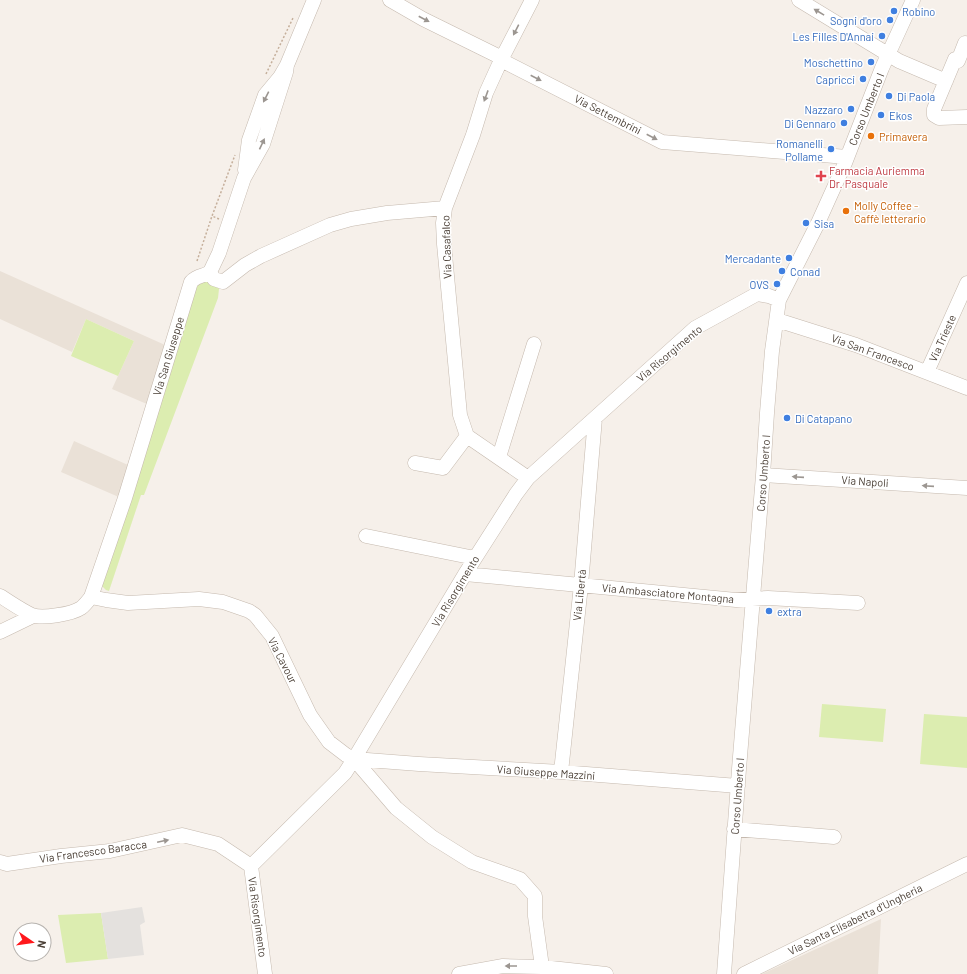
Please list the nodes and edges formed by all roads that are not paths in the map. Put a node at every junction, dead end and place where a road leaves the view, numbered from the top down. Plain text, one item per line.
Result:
1 (314, 0) edge
2 (390, 0) edge
3 (532, 0) edge
4 (799, 0) edge
5 (913, 0) edge
6 (965, 43) dead end
7 (888, 54) junction
8 (501, 60) junction
9 (946, 81) junction
10 (967, 117) edge
11 (847, 157) junction
12 (444, 208) junction
13 (210, 272) junction
14 (967, 283) edge
15 (779, 300) junction
16 (777, 320) junction
17 (534, 344) dead end
18 (927, 372) junction
19 (967, 388) edge
20 (595, 418) junction
21 (467, 436) junction
22 (499, 457) junction
23 (414, 463) dead end
24 (763, 475) junction
25 (528, 478) junction
26 (967, 488) edge
27 (366, 536) dead end
28 (475, 558) junction
29 (464, 574) junction
30 (581, 584) junction
31 (0, 596) edge
32 (91, 597) junction
33 (752, 599) junction
34 (858, 603) dead end
35 (33, 616) junction
36 (0, 632) edge
37 (354, 759) junction
38 (561, 772) junction
39 (738, 786) junction
40 (734, 829) junction
41 (834, 837) dead end
42 (0, 862) edge
43 (967, 864) edge
44 (251, 866) junction
45 (542, 968) junction
46 (475, 973) edge
47 (265, 974) edge
48 (459, 974) edge
49 (606, 974) edge
50 (724, 974) edge
51 (744, 974) edge

1 - 13 street
2 -> 8 street, Via Settembrini
3 -> 8 street, Via Casafalco
7 -> 4 street
5 - 7 street, Corso Umberto I
6 - 9 street
7 - 9 street
7 - 11 street, Corso Umberto I
8 -> 11 street, Via Settembrini
8 -> 12 street, Via Casafalco
9 - 10 street
11 - 15 street, Corso Umberto I
12 - 13 street
12 - 21 street, Via Casafalco
13 - 32 street, Via San Giuseppe
14 - 18 street, Via Trieste
15 - 16 street, Corso Umberto I
15 - 20 street, Via Risorgimento
16 - 18 street, Via San Francesco
16 - 24 street, Corso Umberto I
17 - 22 street
18 - 19 street, Via San Francesco
20 - 25 street, Via Risorgimento
20 - 30 street, Via Libertà
21 - 22 street
21 - 23 street
22 - 25 street
26 -> 24 street, Via Napoli
24 - 33 street, Corso Umberto I
25 - 28 street, Via Risorgimento
27 - 28 street
28 - 29 street, Via Risorgimento
29 - 30 street, Via Ambasciatore Montagna
29 - 37 street, Via Risorgimento
30 - 33 street, Via Ambasciatore Montagna
30 - 38 street, Via Libertà
31 - 35 street
32 - 35 street, Via San Giuseppe
32 - 37 street, Via Cavour
33 - 34 street, Via Ambasciatore Montagna
33 - 39 street, Corso Umberto I
35 - 36 street
37 - 38 street, Via Giuseppe Mazzini
37 - 44 street, Via Risorgimento
37 - 45 street
38 - 39 street, Via Giuseppe Mazzini
39 - 40 street, Corso Umberto I
40 - 41 street
40 - 50 street, Corso Umberto I
42 -> 44 street, Via Francesco Baracca
43 - 51 street, Via Santa Elisabetta d'Ungheria
44 - 47 street, Via Risorgimento
45 -> 46 street
45 - 49 street
46 - 48 street

